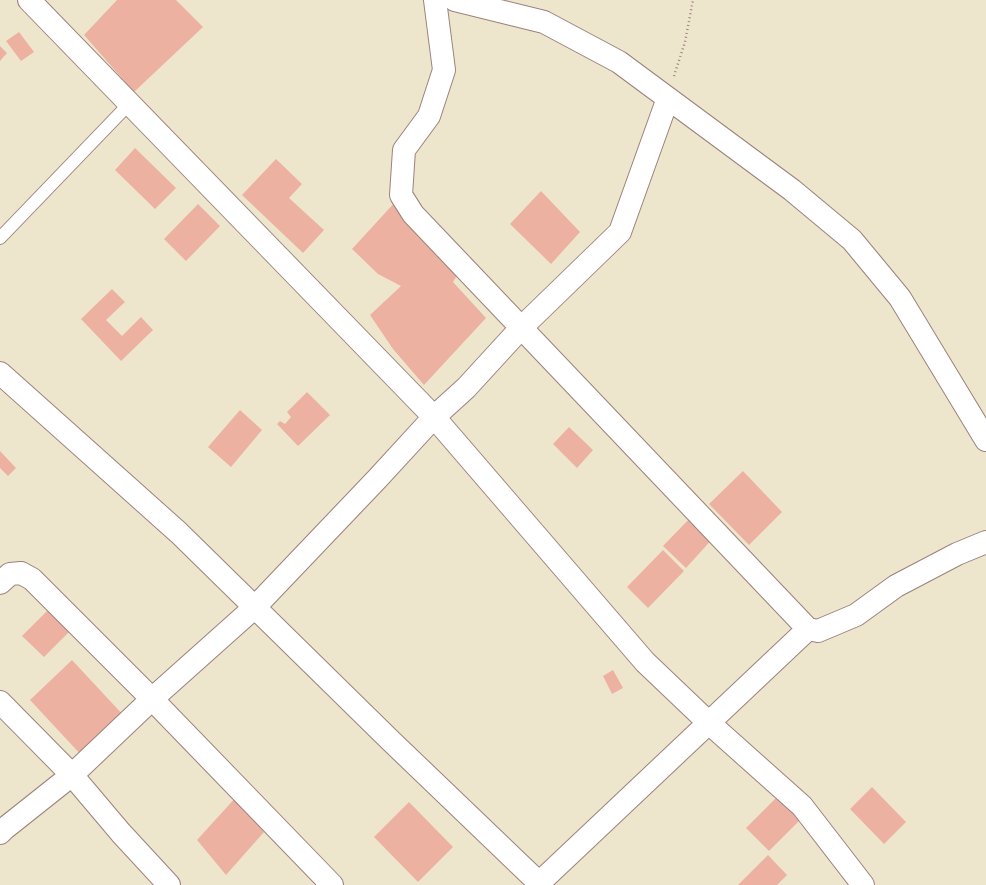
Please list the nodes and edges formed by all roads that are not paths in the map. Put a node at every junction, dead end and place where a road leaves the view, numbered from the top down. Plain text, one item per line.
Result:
1 (29, 0) edge
2 (435, 0) edge
3 (455, 0) edge
4 (668, 98) junction
5 (130, 104) junction
6 (0, 238) edge
7 (521, 328) junction
8 (0, 373) edge
9 (434, 417) junction
10 (986, 440) edge
11 (986, 542) edge
12 (0, 583) edge
13 (255, 607) junction
14 (808, 629) junction
15 (152, 699) junction
16 (0, 702) edge
17 (709, 723) junction
18 (72, 774) junction
19 (0, 833) edge
20 (538, 884) edge
21 (169, 885) edge
22 (332, 885) edge
23 (863, 885) edge

1 - 5 street
2 - 7 street
3 - 4 street
4 - 7 street
4 - 10 street
5 - 6 lane
5 - 9 street
7 - 9 street
7 - 14 street
8 - 13 street
9 - 13 street
9 - 17 street
11 - 14 street
12 - 15 street
13 - 15 street
13 - 20 street
14 - 17 street
15 - 18 street
15 - 22 street
16 - 18 street
17 - 20 street
17 - 23 street
18 - 19 street
18 - 21 street

